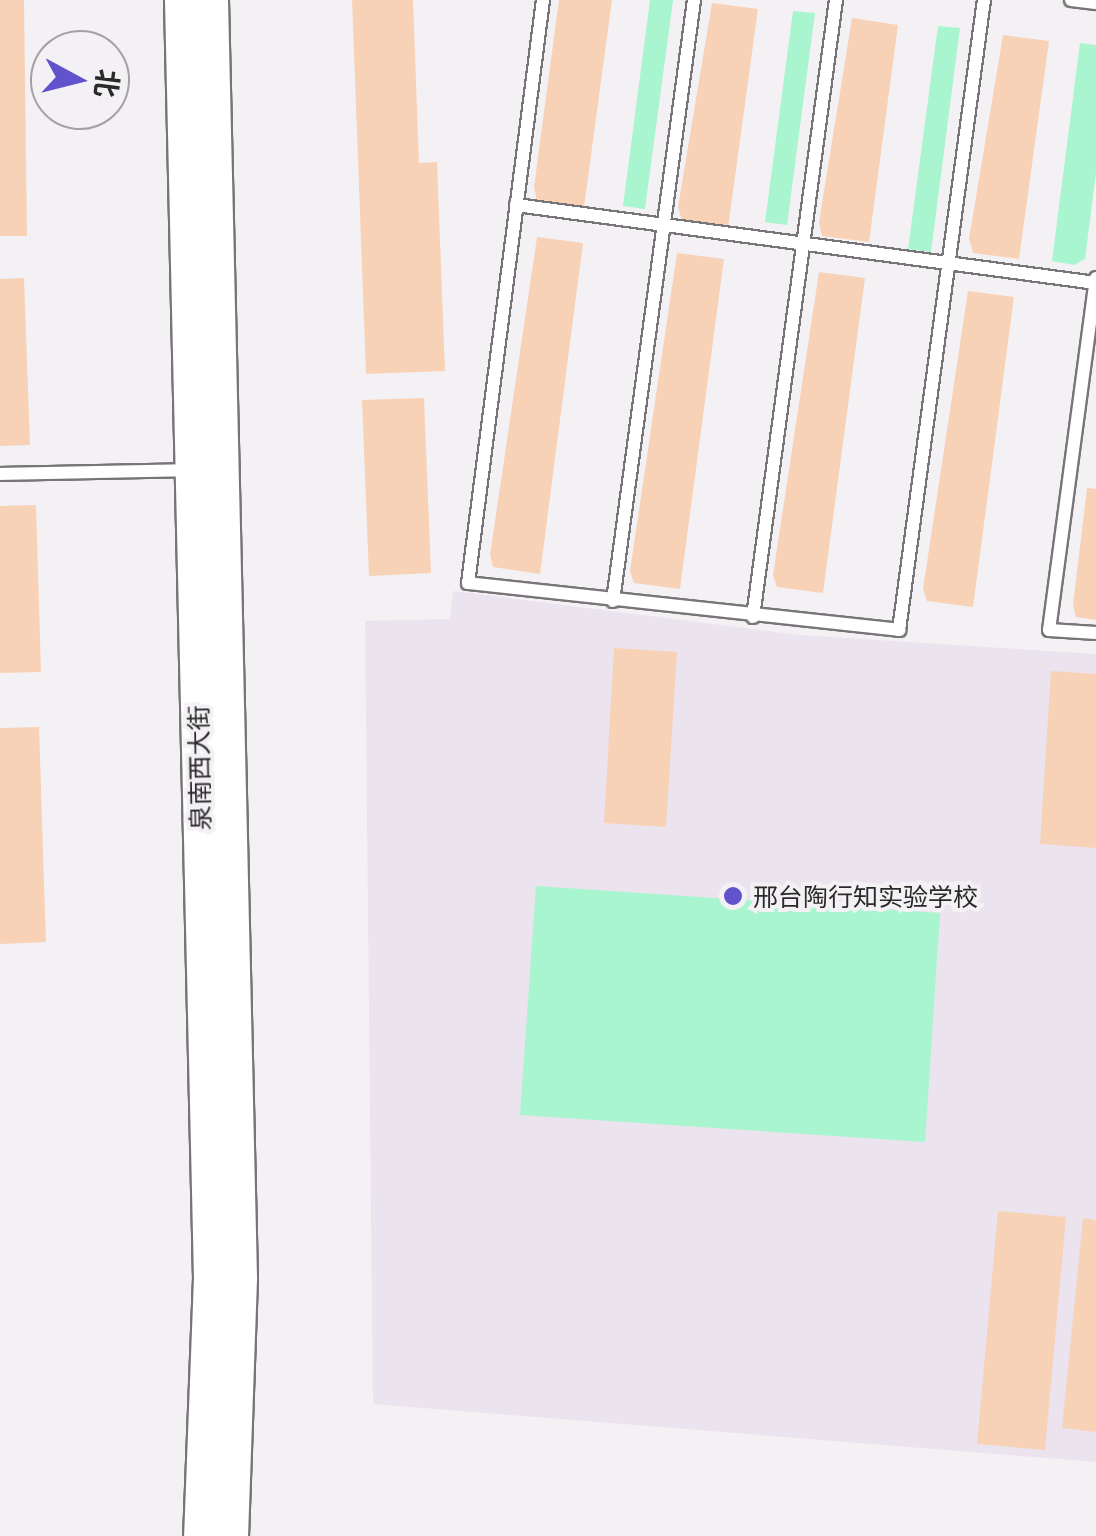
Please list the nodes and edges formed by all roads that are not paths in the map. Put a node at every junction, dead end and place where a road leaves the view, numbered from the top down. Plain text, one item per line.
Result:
1 (182, 0) edge
2 (210, 0) edge
3 (543, 0) edge
4 (694, 0) edge
5 (836, 0) edge
6 (984, 0) edge
7 (1071, 0) edge
8 (1096, 3) edge
9 (516, 205) junction
10 (664, 225) junction
11 (804, 244) junction
12 (949, 263) junction
13 (1096, 282) edge
14 (192, 470) junction
15 (0, 474) edge
16 (613, 600) junction
17 (753, 617) junction
18 (1096, 633) edge
19 (201, 1536) edge
20 (230, 1536) edge

1 - 14 main road, 泉南西大街
2 - 20 main road, 泉南西大街
3 - 9 lane
4 - 10 lane
5 - 11 lane
6 - 12 lane
7 - 8 lane
9 - 10 lane
9 - 16 lane
10 - 11 lane
10 - 16 lane
11 - 12 lane
11 - 17 lane
12 - 13 lane
12 - 17 lane
13 - 18 lane
14 - 15 lane
14 - 19 main road, 泉南西大街
16 - 17 lane

